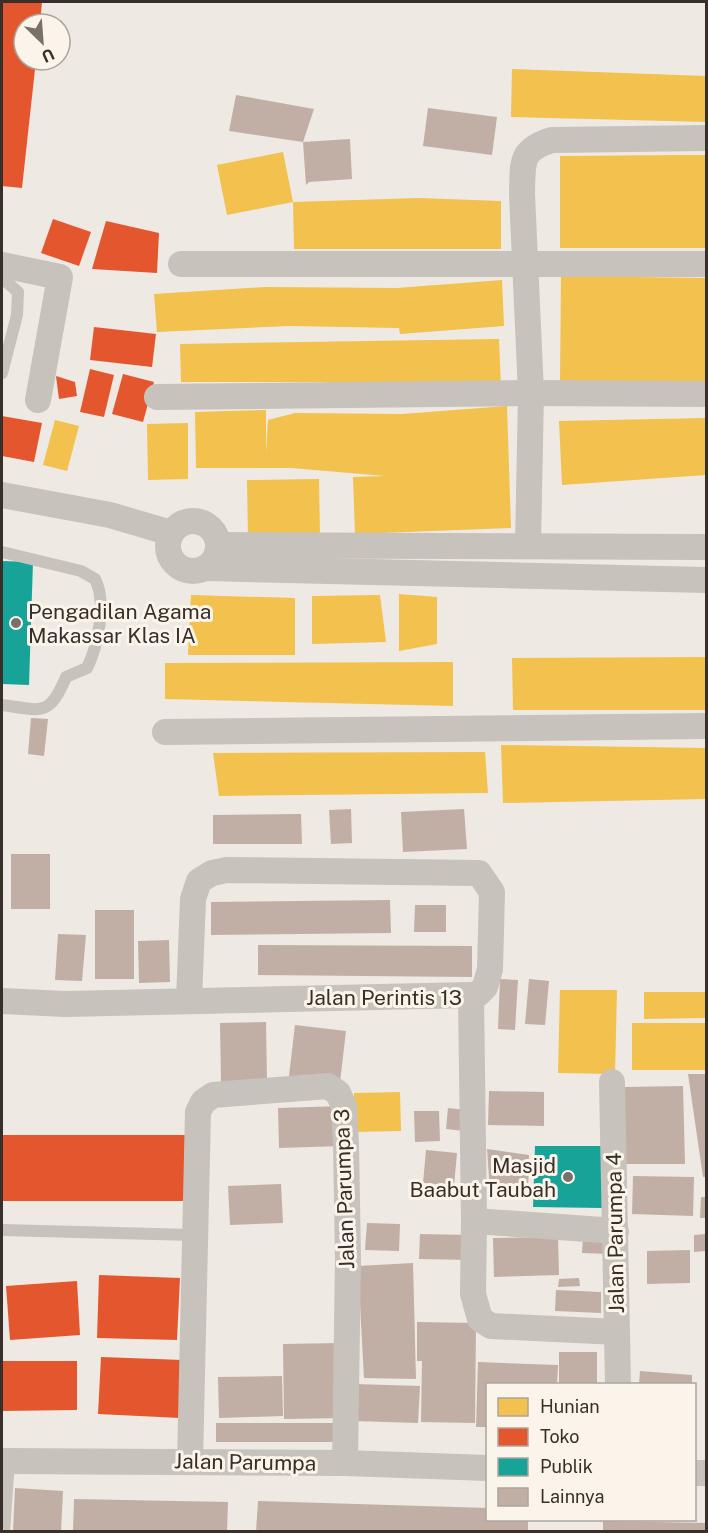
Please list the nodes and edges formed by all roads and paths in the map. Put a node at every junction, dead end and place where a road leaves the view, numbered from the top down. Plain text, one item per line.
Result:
1 (706, 138) edge
2 (181, 264) dead end
3 (526, 264) junction
4 (706, 264) edge
5 (2, 265) edge
6 (2, 278) edge
7 (2, 373) edge
8 (531, 393) junction
9 (706, 394) edge
10 (157, 397) dead end
11 (38, 400) dead end
12 (2, 495) edge
13 (171, 533) junction
14 (219, 545) junction
15 (528, 545) junction
16 (616, 546) junction
17 (706, 547) edge
18 (2, 552) edge
19 (205, 568) junction
20 (613, 577) junction
21 (706, 580) edge
22 (2, 705) edge
23 (706, 726) edge
24 (165, 732) dead end
25 (471, 995) junction
26 (189, 1000) junction
27 (2, 1001) edge
28 (612, 1082) dead end
29 (474, 1221) junction
30 (2, 1230) edge
31 (616, 1231) junction
32 (193, 1236) junction
33 (617, 1332) junction
34 (618, 1383) edge
35 (5, 1461) edge
36 (190, 1462) junction
37 (345, 1463) junction
38 (486, 1468) edge
39 (4, 1532) edge

1 - 3 street
2 - 3 street
3 - 4 street
3 - 8 street
5 - 11 street
6 - 7 lane
8 - 9 street
8 - 10 street
8 - 15 street
12 - 13 street
13 - 14 street
13 - 19 street
14 - 15 street
14 - 19 street
15 - 16 street
16 - 17 street
16 - 20 street
18 - 22 lane
19 - 20 street
20 - 21 street
23 - 24 street
25 - 26 street, Jalan Perintis 13
25 - 26 street
25 - 29 street, Jalan Perintis 13
26 - 27 street, Jalan Perintis 13
28 - 31 street, Jalan Parumpa 4
29 - 31 street
29 - 33 street, Jalan Perintis 13
30 - 32 lane
31 - 33 street, Jalan Parumpa 4
32 - 36 street, Jalan Parumpa 3
32 - 37 street, Jalan Parumpa 3
33 - 34 street, Jalan Parumpa 4
35 - 36 street, Jalan Parumpa
35 - 39 lane
36 - 37 street, Jalan Parumpa
37 - 38 street, Jalan Parumpa

